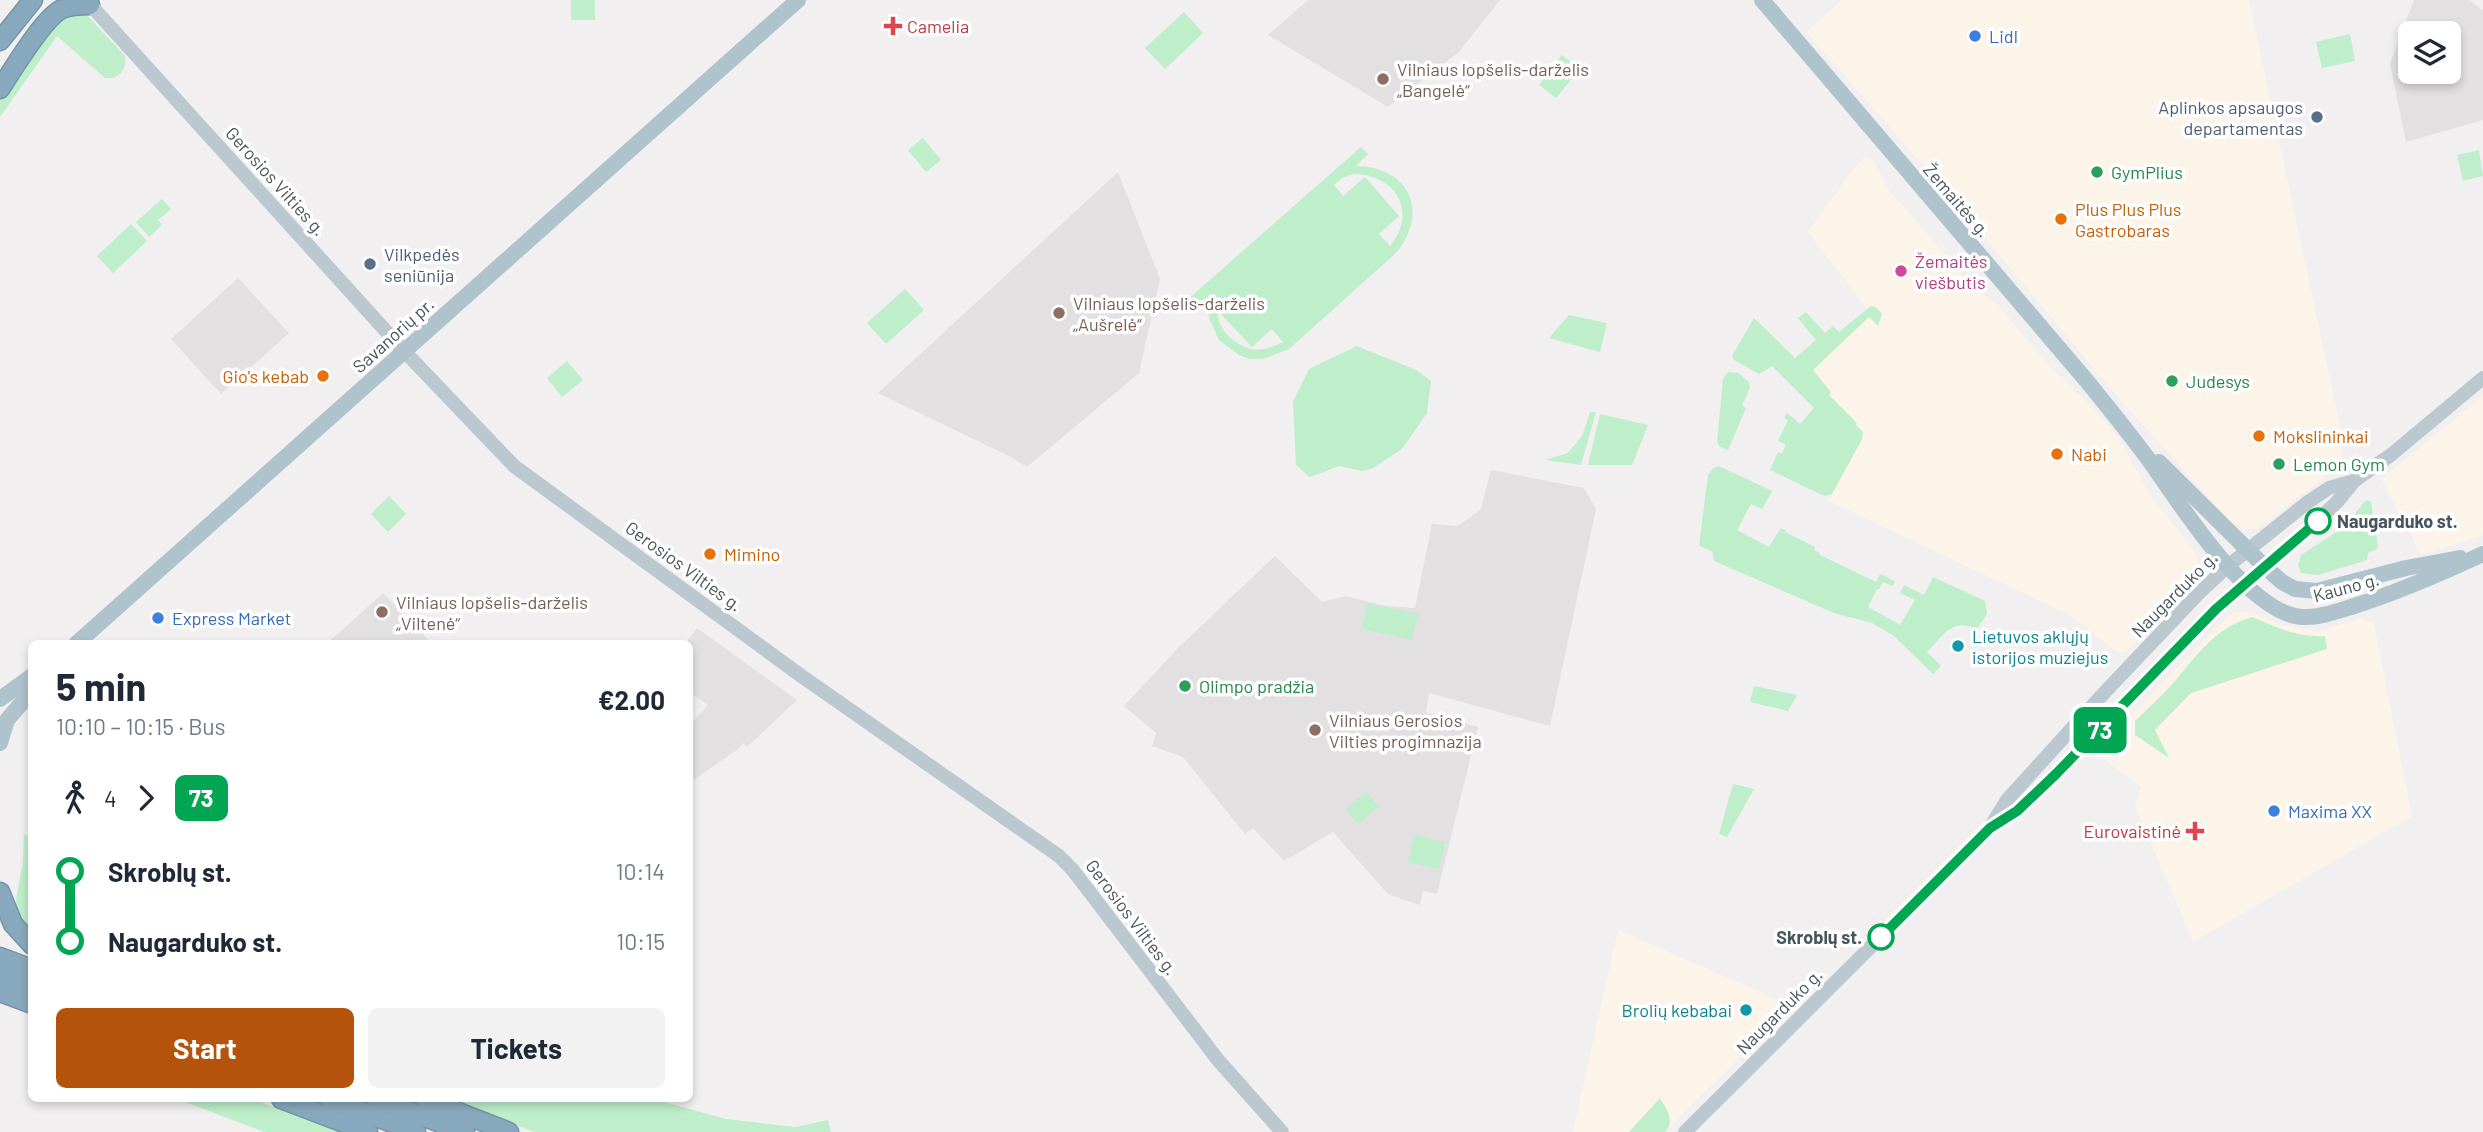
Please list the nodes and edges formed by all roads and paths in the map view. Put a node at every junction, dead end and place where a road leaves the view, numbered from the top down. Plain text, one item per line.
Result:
1 (33, 0) edge
2 (55, 0) edge
3 (798, 0) edge
4 (1762, 0) edge
5 (88, 3) edge
6 (41, 30) junction
7 (0, 41) edge
8 (0, 68) edge
9 (0, 89) edge
10 (404, 351) junction
11 (2483, 377) edge
12 (2123, 425) junction
13 (2354, 481) junction
14 (2248, 550) junction
15 (2483, 554) edge
16 (2228, 566) junction
17 (2264, 566) junction
18 (2244, 583) junction
19 (80, 640) edge
20 (28, 679) edge
21 (28, 696) edge
22 (0, 699) edge
23 (0, 743) edge
24 (1990, 828) junction
25 (0, 892) edge
26 (28, 941) edge
27 (0, 957) edge
28 (28, 968) edge
29 (0, 974) edge
30 (28, 984) edge
31 (0, 992) edge
32 (28, 1002) edge
33 (289, 1102) edge
34 (337, 1102) edge
35 (384, 1102) edge
36 (433, 1102) edge
37 (461, 1131) edge
38 (368, 1132) edge
39 (416, 1132) edge
40 (509, 1132) edge
41 (1282, 1132) edge
42 (1685, 1132) edge

1 - 7 highway
2 - 8 highway
3 - 10 main road, Savanorių pr.
4 - 12 main road, Žemaitės g.
5 - 6 highway
5 - 10 main road, Gerosios Vilties g.
6 - 8 highway
6 - 9 highway
10 - 19 main road, Savanorių pr.
10 - 41 main road, Gerosios Vilties g.
11 - 13 main road, Naugarduko g.
12 - 14 main road, Žemaitės g.
12 - 16 main road, Žemaitės g.
13 - 14 main road, Naugarduko g.
13 - 17 main road, Naugarduko g.
14 - 16 main road, Naugarduko g.
14 - 17 main road, Kauno g.
15 - 17 main road, Kauno g.
15 - 18 main road, Kauno g.
16 - 18 main road, Kauno g.
16 - 24 main road, Naugarduko g.
17 - 18 main road, Naugarduko g.
18 - 24 main road, Naugarduko g.
20 - 22 main road
21 - 23 main road
24 - 42 main road, Naugarduko g.
25 - 26 highway
27 - 28 highway
29 - 30 highway
31 - 32 highway
33 - 38 highway
34 - 39 highway
35 - 37 highway
36 - 40 highway

